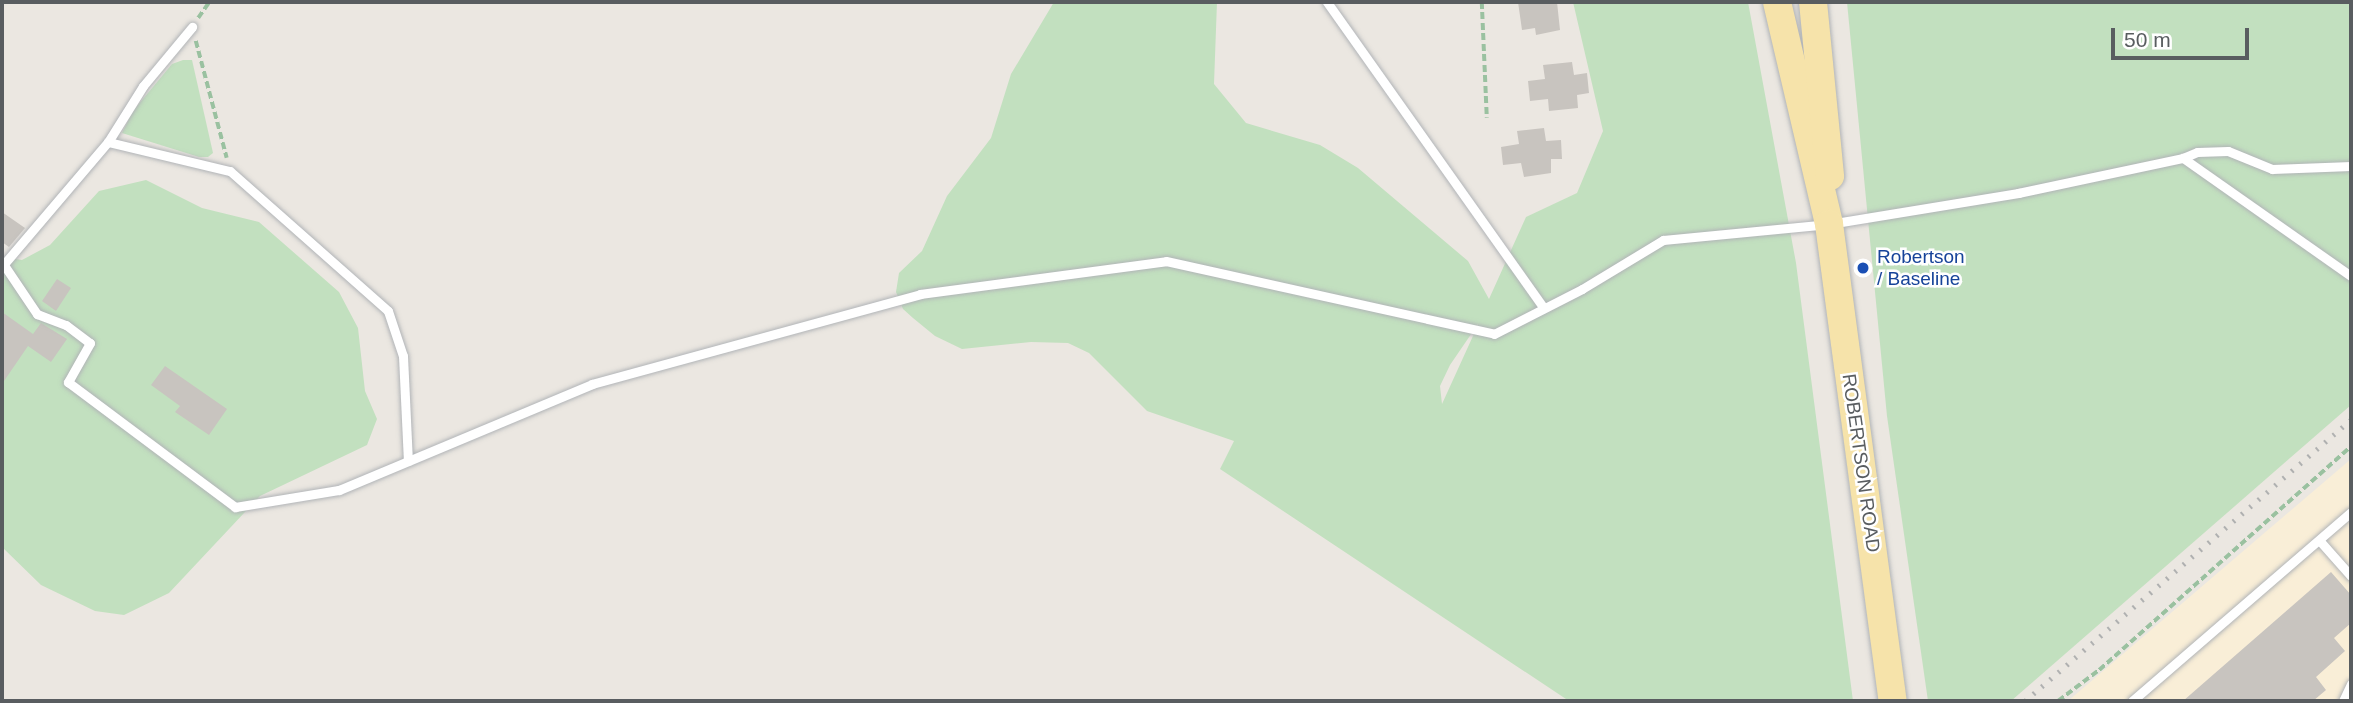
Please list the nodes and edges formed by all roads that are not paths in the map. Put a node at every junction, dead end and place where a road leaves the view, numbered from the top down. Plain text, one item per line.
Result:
1 (1327, 2) edge
2 (1777, 2) edge
3 (1813, 2) edge
4 (192, 27) road end
5 (108, 142) junction
6 (2183, 159) junction
7 (2351, 166) edge
8 (1829, 224) junction
9 (3, 263) edge
10 (2351, 276) edge
11 (1544, 308) junction
12 (408, 461) junction
13 (2351, 512) edge
14 (2319, 540) junction
15 (2351, 576) edge
16 (2351, 684) edge
17 (1894, 701) edge
18 (2132, 701) edge
19 (2343, 701) edge

1 - 11 lane
2 - 8 main road, ROBERTSON ROAD
3 - 8 main road, ROBERTSON ROAD
4 - 5 lane
5 - 9 lane
5 - 12 lane
6 - 7 lane
6 - 8 lane
6 - 10 lane
8 - 11 lane
8 - 17 main road, ROBERTSON ROAD
9 - 12 lane
11 - 12 lane
13 - 14 lane
14 - 15 lane
14 - 18 lane
16 - 19 lane

